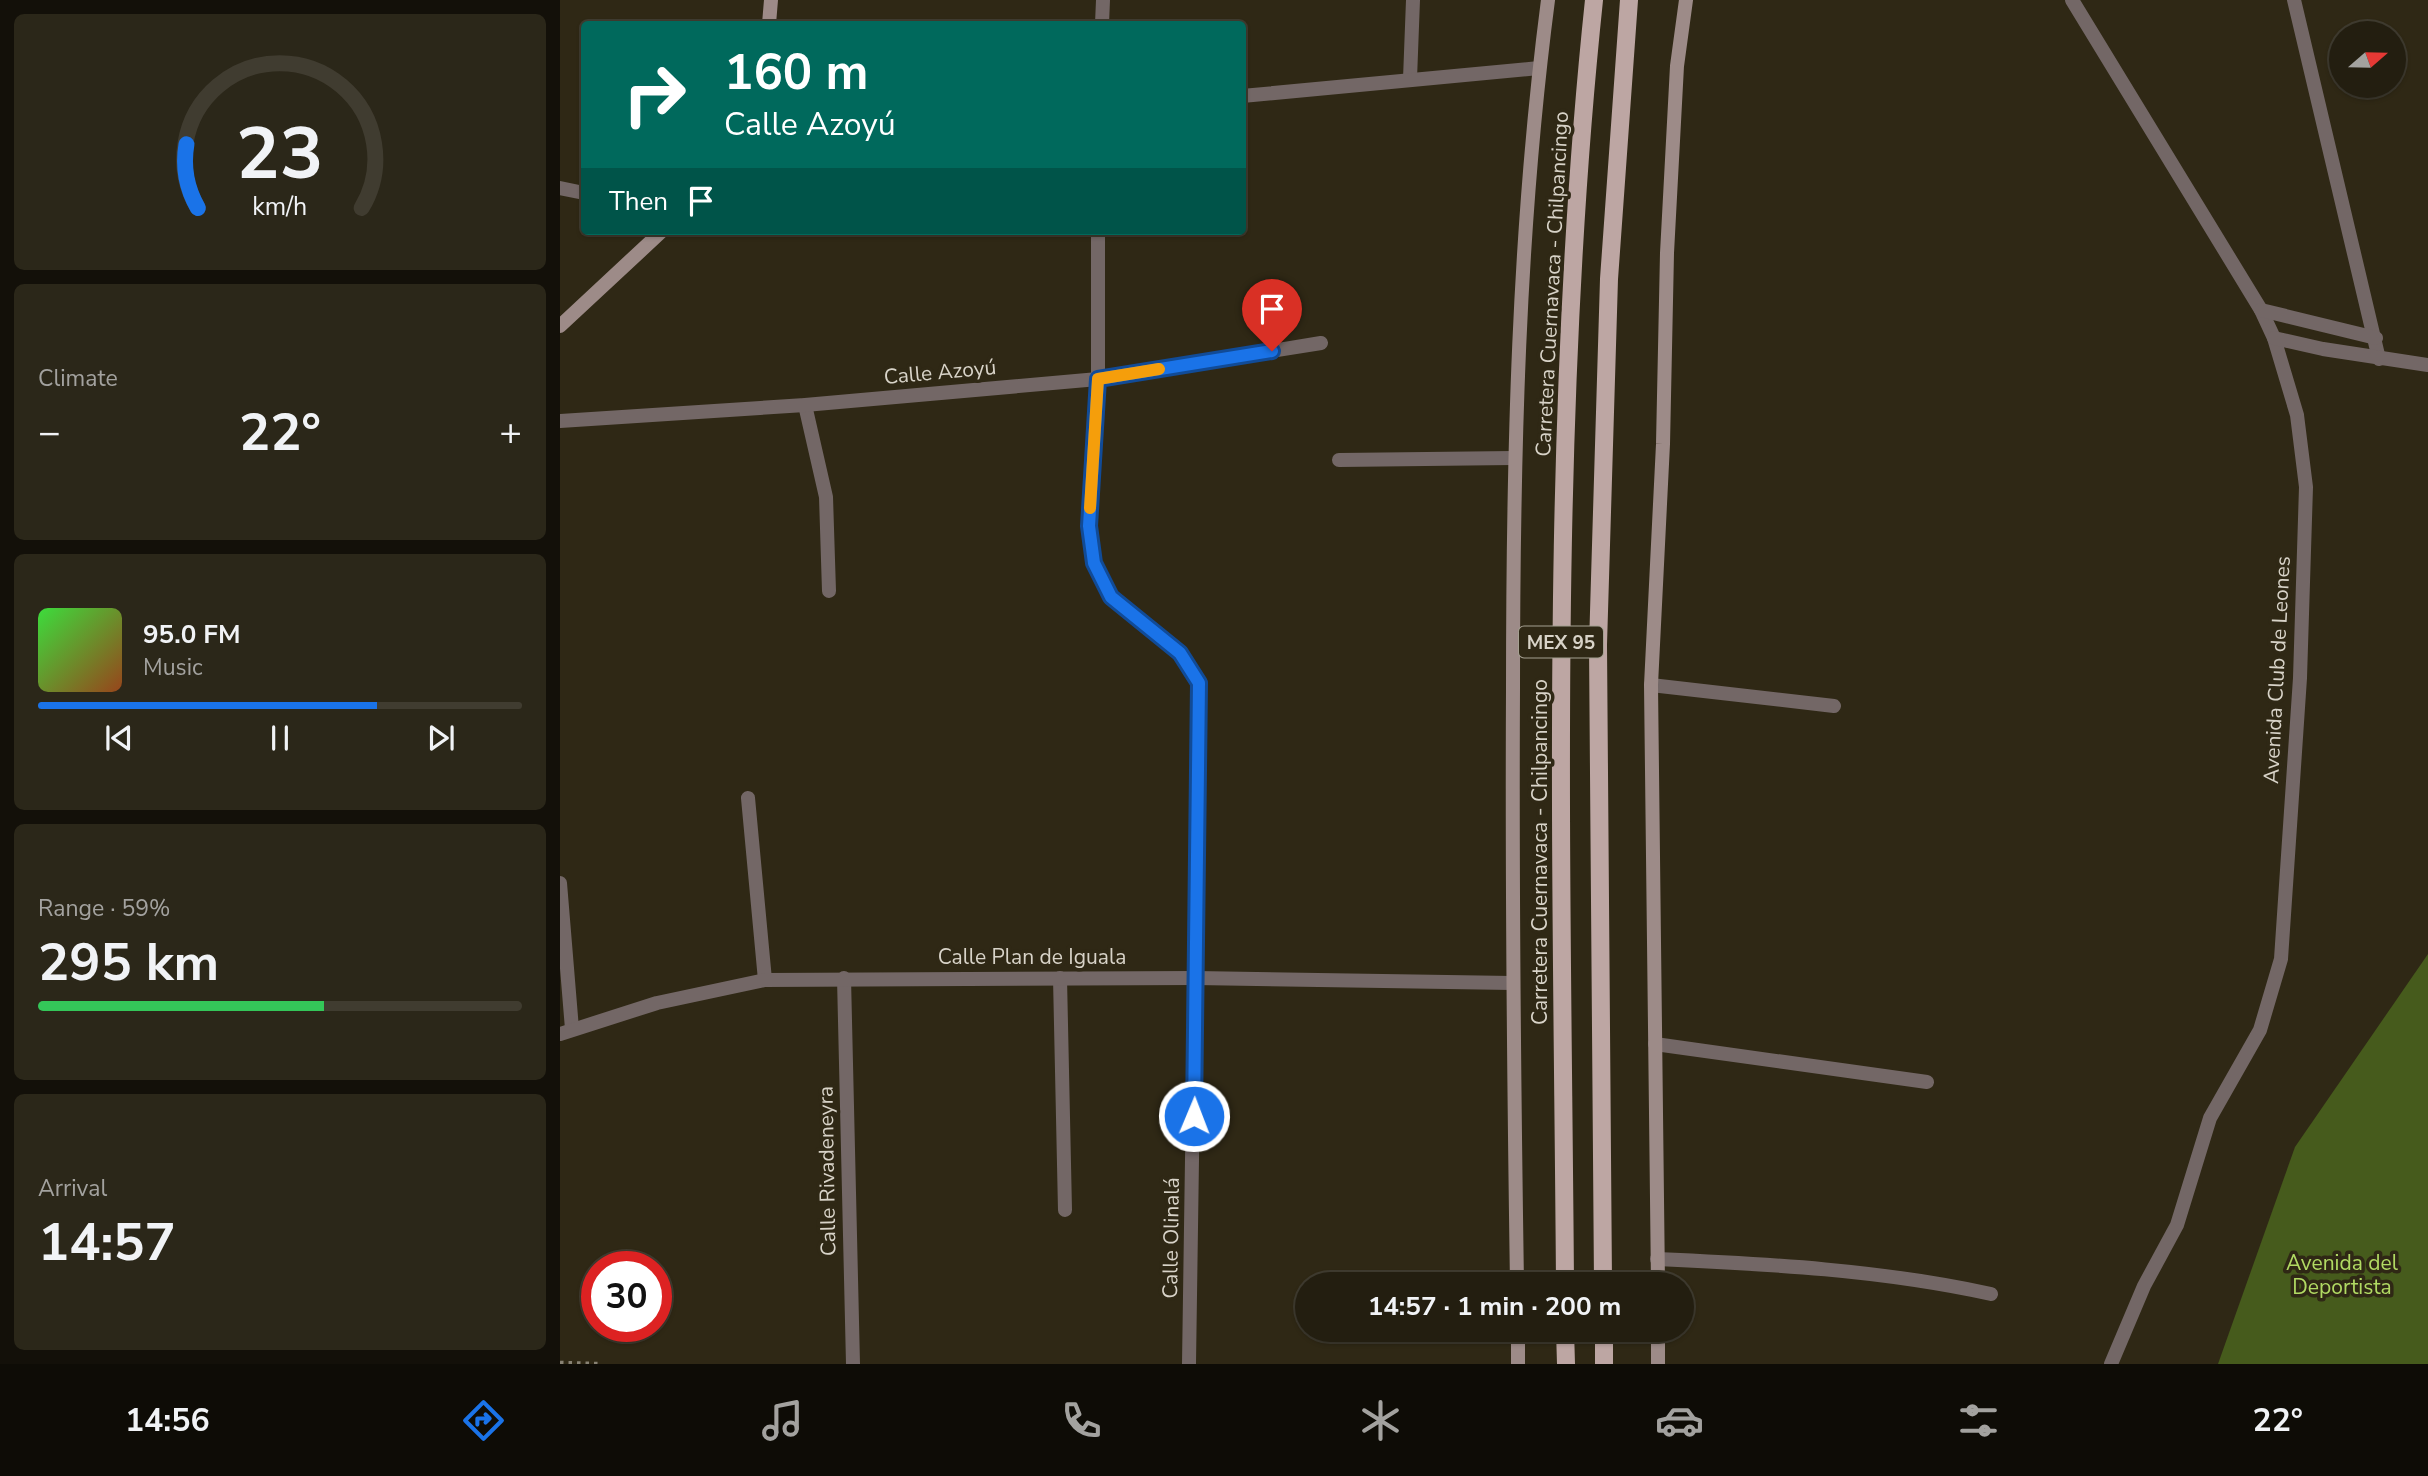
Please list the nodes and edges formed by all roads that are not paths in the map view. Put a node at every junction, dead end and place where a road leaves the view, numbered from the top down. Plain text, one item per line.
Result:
1 (771, 0) edge
2 (1103, 0) edge
3 (1413, 0) edge
4 (1548, 0) edge
5 (1594, 0) edge
6 (1629, 0) edge
7 (1686, 0) edge
8 (2072, 0) edge
9 (2294, 0) edge
10 (769, 21) edge
11 (1102, 21) edge
12 (1539, 68) junction
13 (1410, 79) junction
14 (1246, 96) edge
15 (560, 188) edge
16 (581, 192) edge
17 (658, 235) edge
18 (1098, 235) edge
19 (2261, 310) junction
20 (560, 326) edge
21 (2274, 338) junction
22 (2375, 338) junction
23 (1321, 343) dead end
24 (2379, 359) junction
25 (2428, 365) edge
26 (1098, 379) junction
27 (805, 405) junction
28 (560, 421) edge
29 (1513, 458) junction
30 (1339, 460) dead end
31 (829, 591) dead end
32 (1651, 685) junction
33 (1834, 706) dead end
34 (748, 798) dead end
35 (560, 883) edge
36 (844, 978) junction
37 (1060, 978) junction
38 (1196, 978) junction
39 (765, 979) junction
40 (1512, 983) junction
41 (566, 1031) edge
42 (1655, 1044) junction
43 (1927, 1082) dead end
44 (1065, 1210) dead end
45 (1657, 1259) junction
46 (1517, 1272) edge
47 (1565, 1272) edge
48 (1603, 1272) edge
49 (1658, 1272) edge
50 (1991, 1294) dead end
51 (1518, 1342) edge
52 (1565, 1342) edge
53 (1604, 1342) edge
54 (1658, 1342) edge
55 (853, 1364) edge
56 (1189, 1364) edge
57 (1518, 1364) edge
58 (1566, 1364) edge
59 (1604, 1364) edge
60 (1658, 1364) edge
61 (2111, 1364) edge

1 - 10 street
2 - 11 street
3 - 13 street
4 - 12 street
5 - 47 main road, Carretera Cuernavaca - Chilpancingo / MEX 95
6 - 48 main road, MEX 95
7 - 32 street
8 - 19 street, Avenida Club de Leones
9 - 22 street
12 - 13 street
12 - 29 street
13 - 14 street
15 - 16 street
17 - 20 street
18 - 26 street, Calle Olinalá
19 - 21 street, Avenida Club de Leones
19 - 22 street
21 - 24 street
21 - 61 street, Avenida Club de Leones
22 - 24 street
23 - 26 street, Calle Azoyú
24 - 25 street
26 - 27 street, Calle Azoyú
26 - 38 street, Calle Olinalá
27 - 28 street, Calle Azoyú
27 - 31 street
29 - 30 street
29 - 40 street
32 - 33 street
32 - 42 street
34 - 39 street
35 - 41 street
36 - 37 street, Calle Plan de Iguala
36 - 39 street, Calle Plan de Iguala
36 - 55 street, Calle Rivadeneyra
37 - 38 street, Calle Plan de Iguala
37 - 44 street
38 - 40 street, Calle Plan de Iguala
38 - 56 street, Calle Olinalá
39 - 41 street, Calle Plan de Iguala
40 - 46 street
42 - 43 street
42 - 45 street
45 - 49 street
45 - 50 street
51 - 57 street
52 - 58 main road
53 - 59 main road
54 - 60 street

